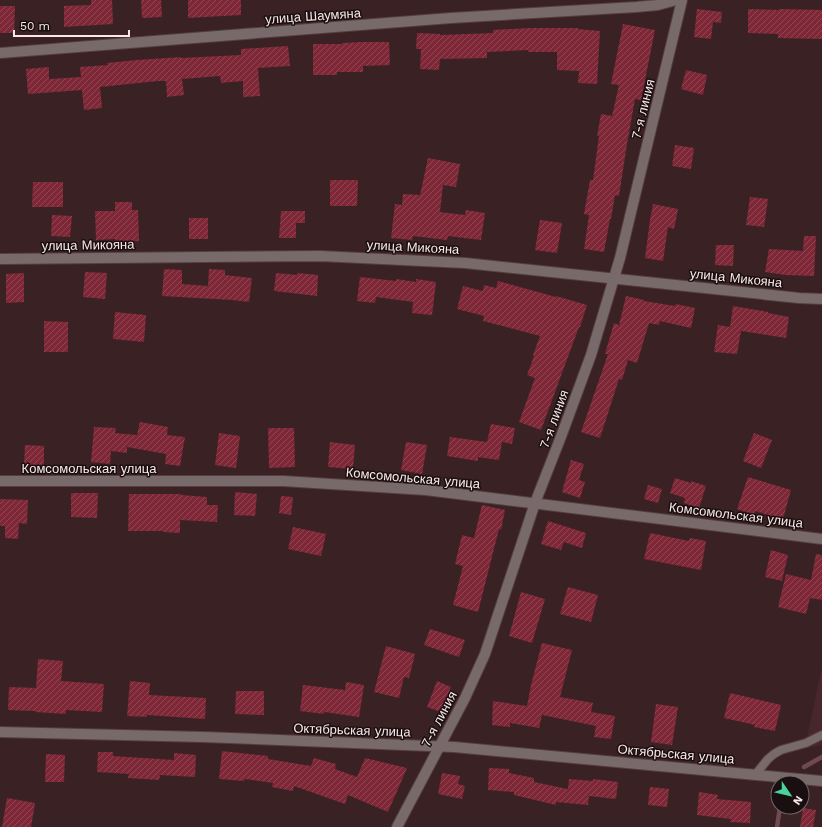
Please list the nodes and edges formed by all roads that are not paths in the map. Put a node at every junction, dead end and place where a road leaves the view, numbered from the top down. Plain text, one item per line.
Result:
1 (676, 0) edge
2 (682, 0) edge
3 (0, 53) edge
4 (0, 259) edge
5 (615, 278) junction
6 (822, 299) edge
7 (0, 481) edge
8 (535, 503) junction
9 (822, 538) edge
10 (0, 732) edge
11 (822, 735) edge
12 (439, 746) junction
13 (755, 775) junction
14 (822, 781) edge
15 (397, 827) edge

1 - 3 street, улица Шаумяна
2 - 5 street, 7-я линия
4 - 5 street, улица Микояна
5 - 6 street, улица Микояна
5 - 8 street, 7-я линия
7 - 8 street, Комсомольская улица
8 - 9 street, Комсомольская улица
8 - 12 street, 7-я линия
10 - 12 street, Октябрьская улица
11 - 13 lane
12 - 13 street, Октябрьская улица
12 - 15 street, 7-я линия
13 - 14 street, Октябрьская улица

